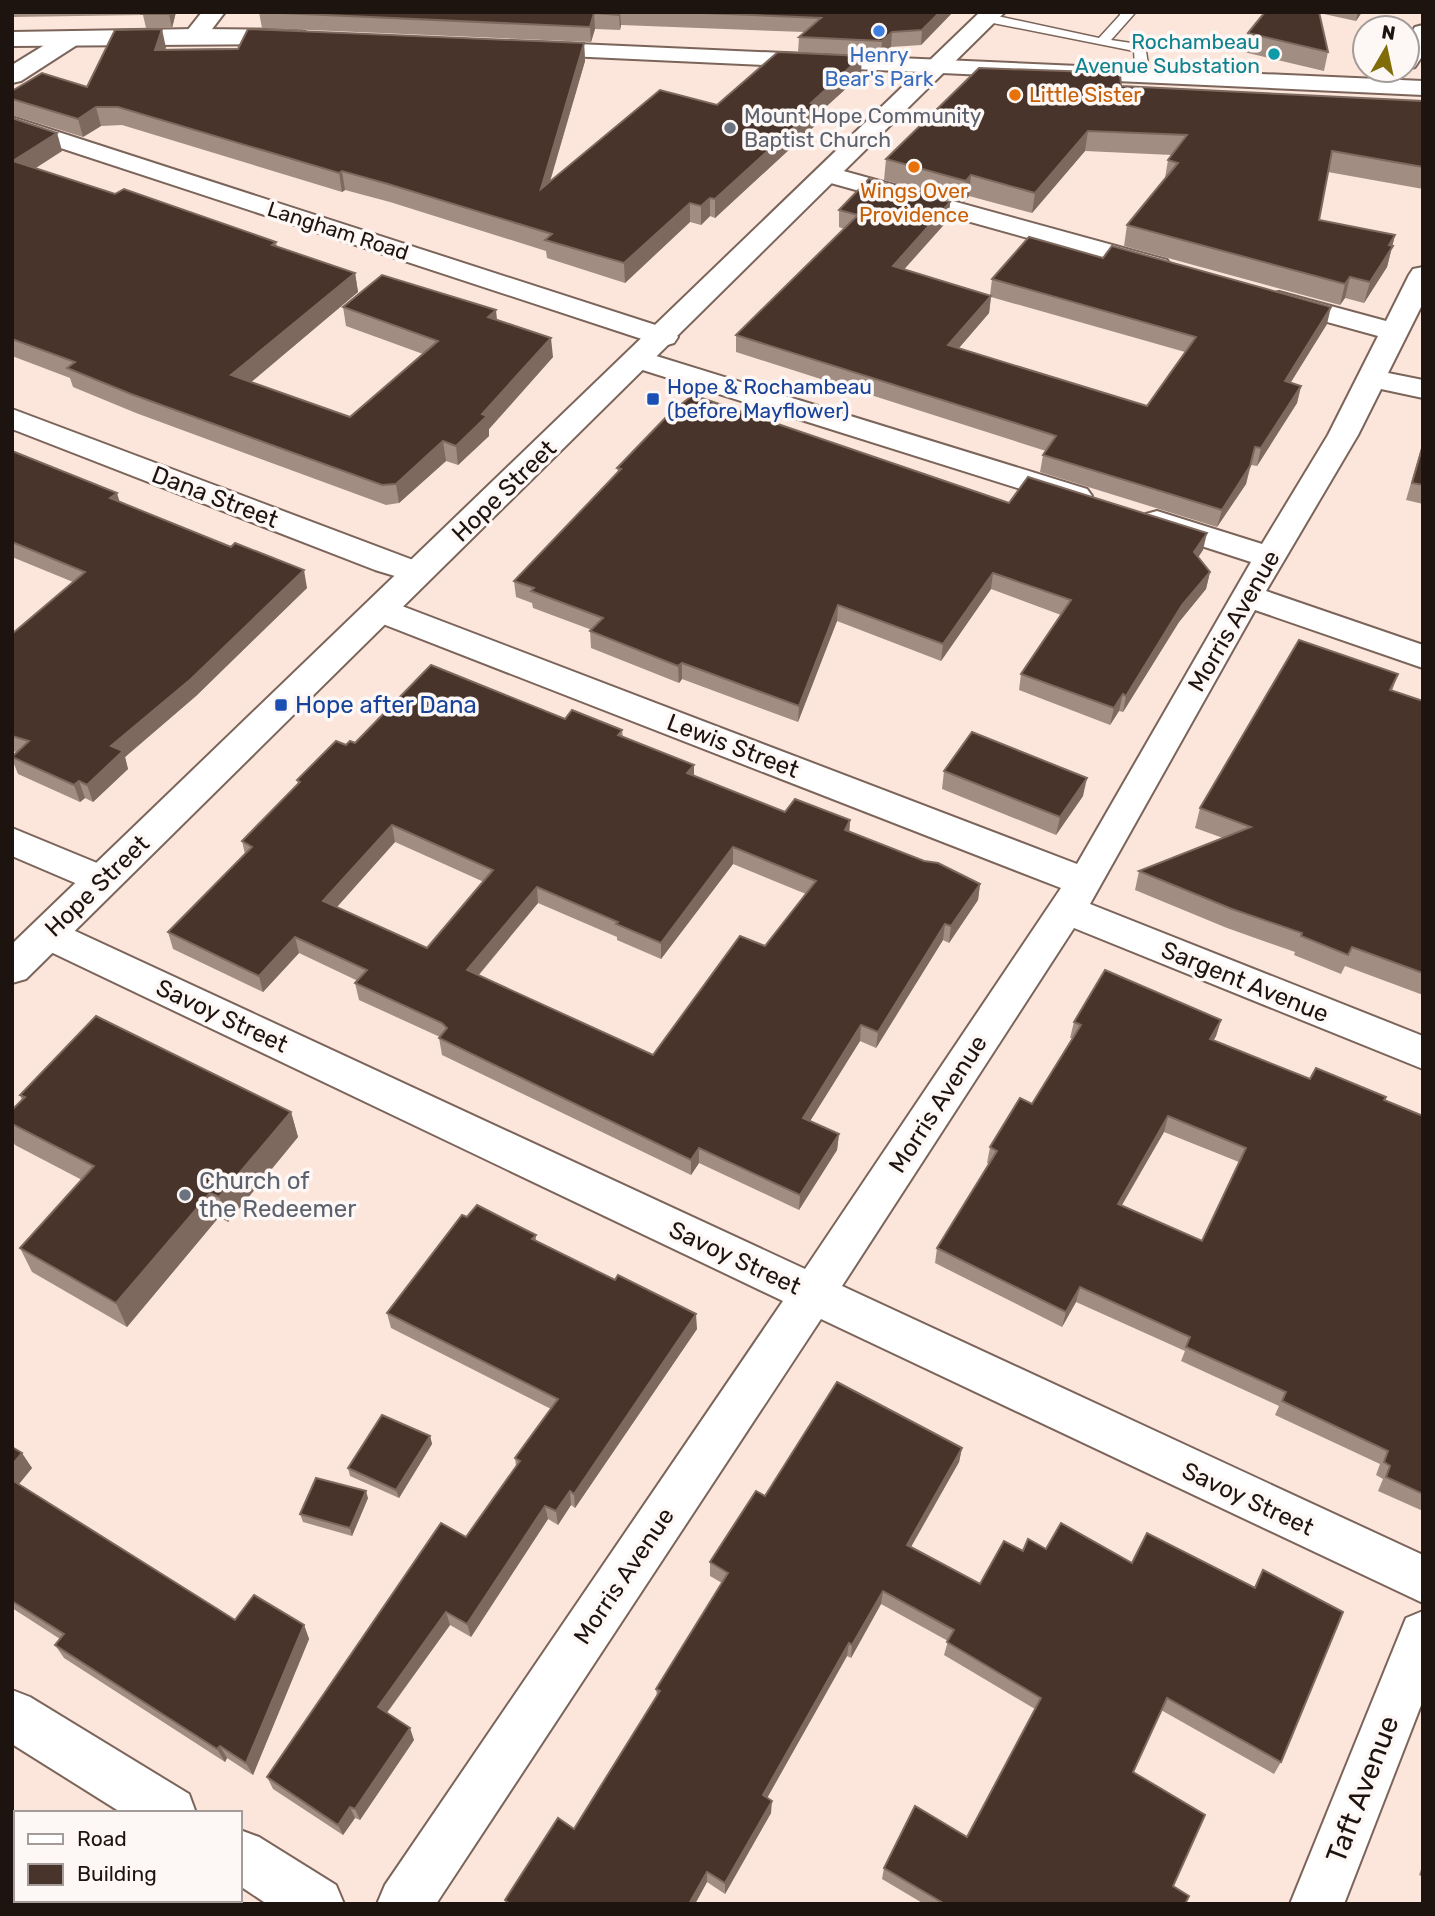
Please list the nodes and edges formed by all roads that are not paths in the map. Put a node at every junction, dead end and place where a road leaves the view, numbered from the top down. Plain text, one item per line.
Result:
1 (214, 12) edge
2 (1125, 12) edge
3 (991, 15) edge
4 (195, 36) junction
5 (72, 38) junction
6 (317, 38) edge
7 (12, 39) edge
8 (1102, 42) junction
9 (511, 48) edge
10 (936, 68) junction
11 (12, 76) edge
12 (1143, 77) junction
13 (1351, 81) edge
14 (12, 124) edge
15 (829, 175) junction
16 (1180, 272) edge
17 (1423, 275) edge
18 (1260, 295) edge
19 (1394, 332) junction
20 (663, 337) junction
21 (640, 360) junction
22 (1370, 378) junction
23 (1423, 389) edge
24 (12, 418) edge
25 (1271, 557) junction
26 (418, 573) junction
27 (1247, 596) junction
28 (382, 611) junction
29 (1423, 657) edge
30 (12, 841) edge
31 (101, 880) junction
32 (1076, 896) junction
33 (47, 934) junction
34 (12, 968) edge
35 (1423, 1054) edge
36 (812, 1295) junction
37 (1423, 1580) edge
38 (1423, 1635) edge
39 (12, 1714) edge
40 (167, 1811) edge
41 (242, 1857) edge
42 (317, 1904) edge
43 (404, 1904) edge
44 (1317, 1904) edge

1 - 4 street
2 - 8 lane
3 - 8 lane
3 - 10 street, Hope Street
4 - 5 street
4 - 6 street
5 - 7 street
5 - 11 street
8 - 12 lane
9 - 10 street
10 - 12 street
10 - 15 street, Hope Street
12 - 13 street
14 - 20 street, Langham Road
15 - 16 street
15 - 20 street, Hope Street
17 - 19 street, Morris Avenue
18 - 19 street
19 - 22 street, Morris Avenue
20 - 21 street, Hope Street
21 - 25 street
21 - 26 street, Hope Street
22 - 23 street
22 - 25 street, Morris Avenue
24 - 26 street, Dana Street
25 - 27 street, Morris Avenue
26 - 28 street, Hope Street
27 - 29 street
27 - 32 street, Morris Avenue
28 - 31 street, Hope Street
28 - 32 street, Lewis Street
30 - 31 street
31 - 33 street, Hope Street
32 - 35 street, Sargent Avenue
32 - 36 street, Morris Avenue
33 - 34 street, Hope Street
33 - 36 street, Savoy Street
36 - 37 street, Savoy Street
36 - 43 street, Morris Avenue
38 - 44 street, Taft Avenue
39 - 40 street
41 - 42 street

